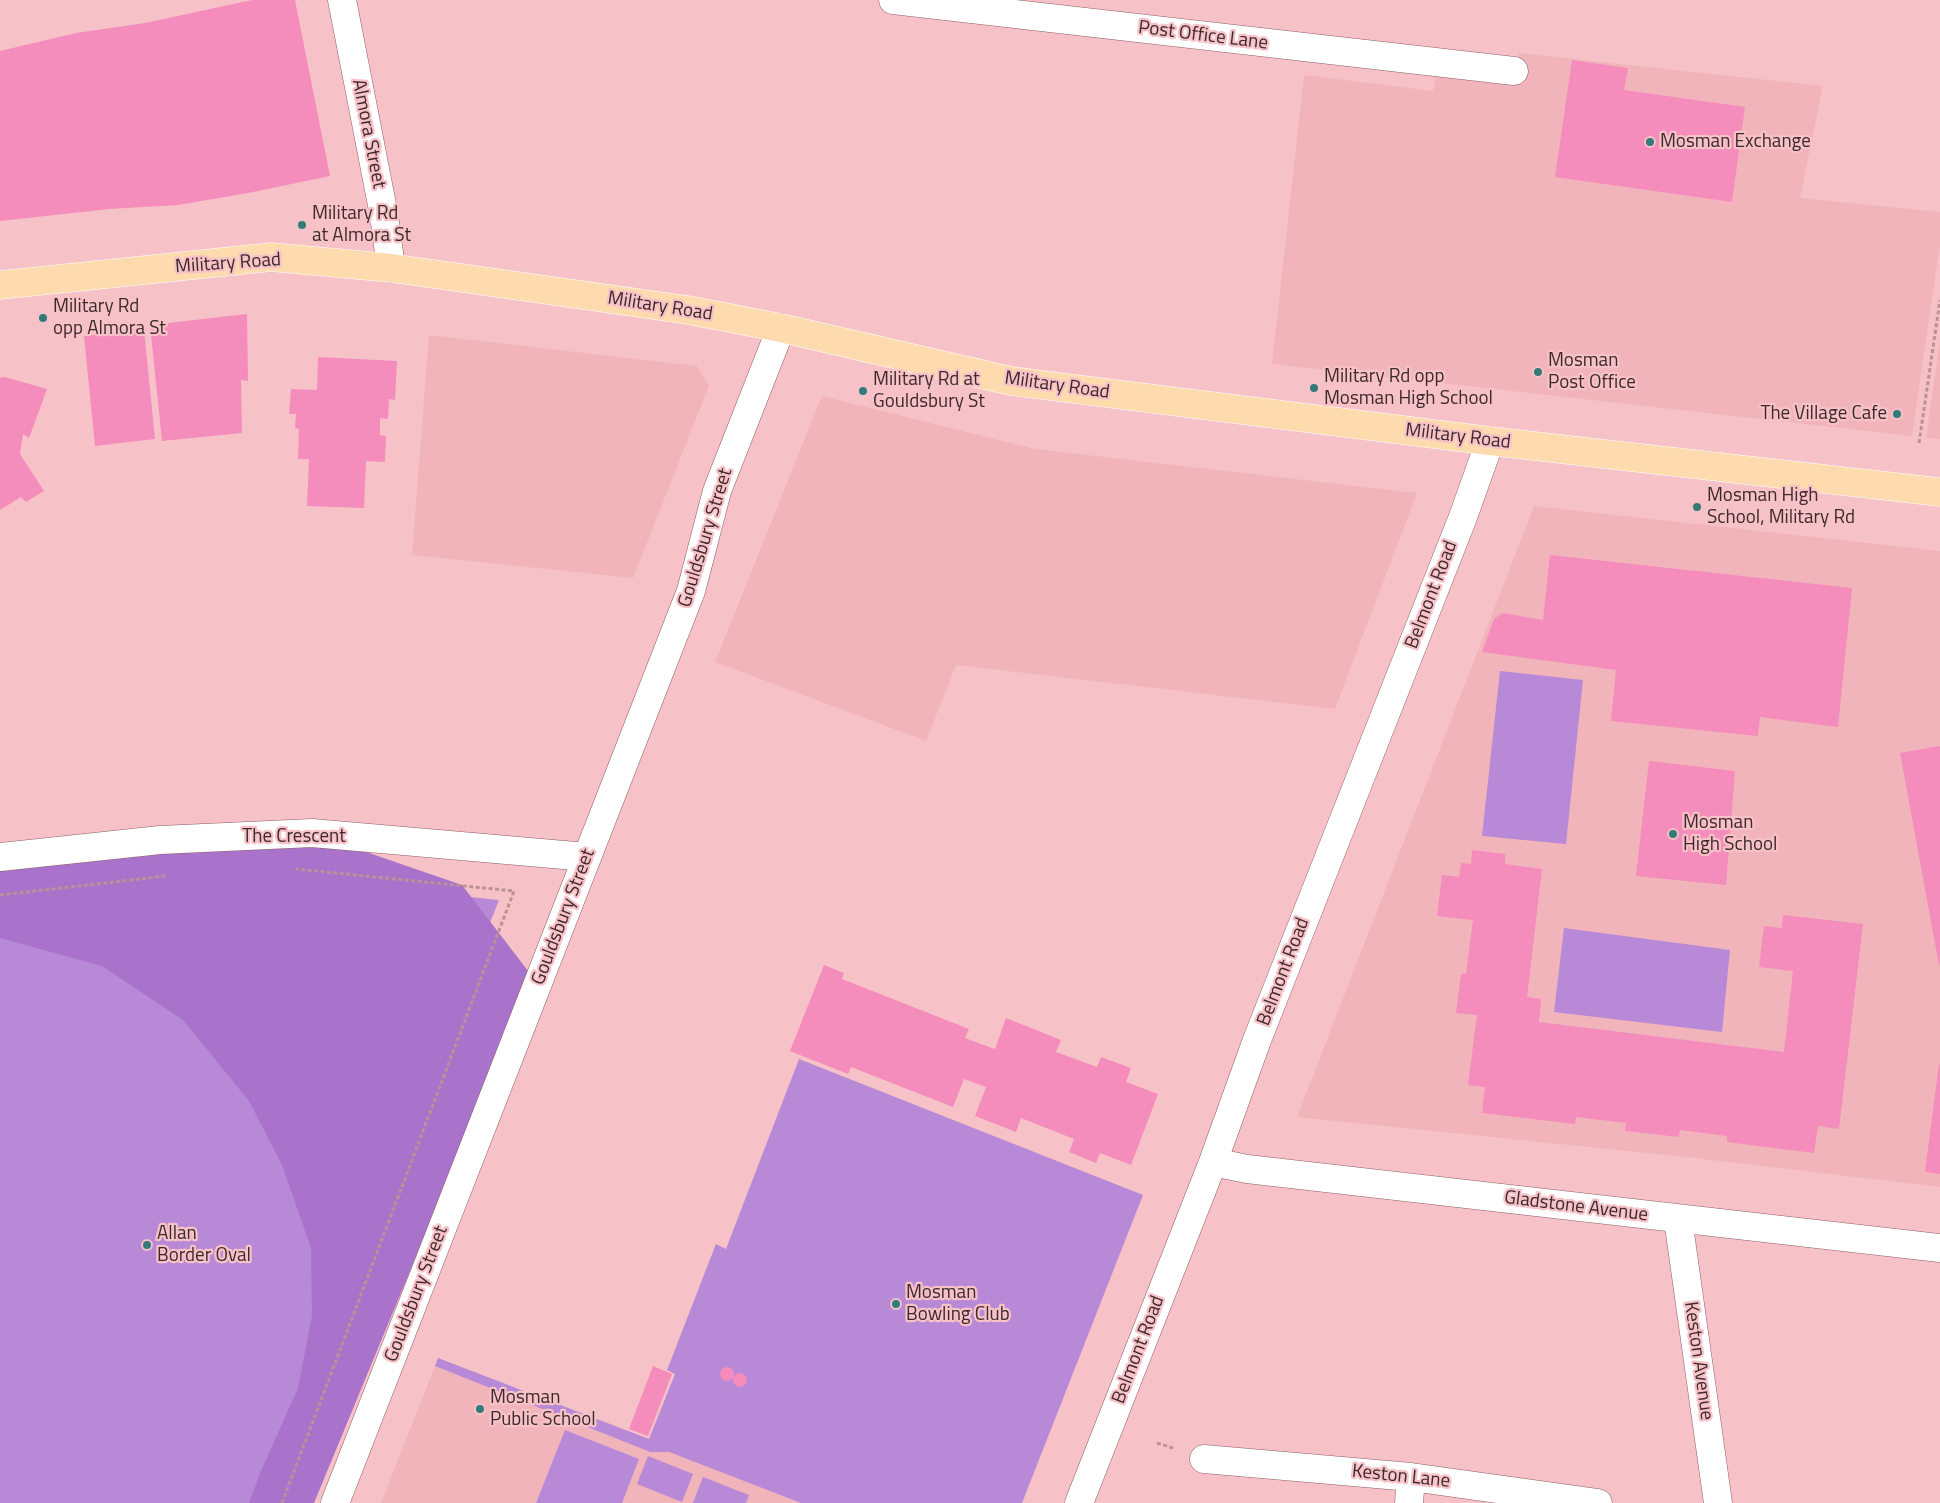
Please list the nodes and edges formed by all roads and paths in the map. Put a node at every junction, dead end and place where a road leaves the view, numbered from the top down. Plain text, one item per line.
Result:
1 (342, 0) edge
2 (893, 0) edge
3 (1514, 71) dead end
4 (392, 268) junction
5 (0, 285) edge
6 (1940, 300) edge
7 (781, 328) junction
8 (1490, 441) junction
9 (1919, 443) dead end
10 (1940, 492) edge
11 (0, 856) edge
12 (587, 857) junction
13 (292, 869) dead end
14 (176, 874) dead end
15 (0, 895) edge
16 (1213, 1162) junction
17 (1678, 1219) junction
18 (1940, 1248) edge
19 (1204, 1459) dead end
20 (1410, 1490) edge
21 (282, 1503) edge
22 (335, 1503) edge
23 (1079, 1503) edge
24 (1598, 1503) edge
25 (1718, 1503) edge

1 - 4 street, Almora Street
2 - 3 street, Post Office Lane
4 - 5 main road, Military Road
4 - 7 main road, Military Road
6 - 9 path
7 - 8 main road, Military Road
7 - 12 street, Gouldsbury Street
8 - 10 main road, Military Road
8 - 16 street, Belmont Road
11 - 12 street, The Crescent
12 - 22 street, Gouldsbury Street
13 - 21 path
14 - 15 path
16 - 17 street, Gladstone Avenue
16 - 23 street, Belmont Road
17 - 18 street, Gladstone Avenue
17 - 25 street, Keston Avenue
19 - 20 street, Keston Lane
20 - 24 street, Keston Lane

